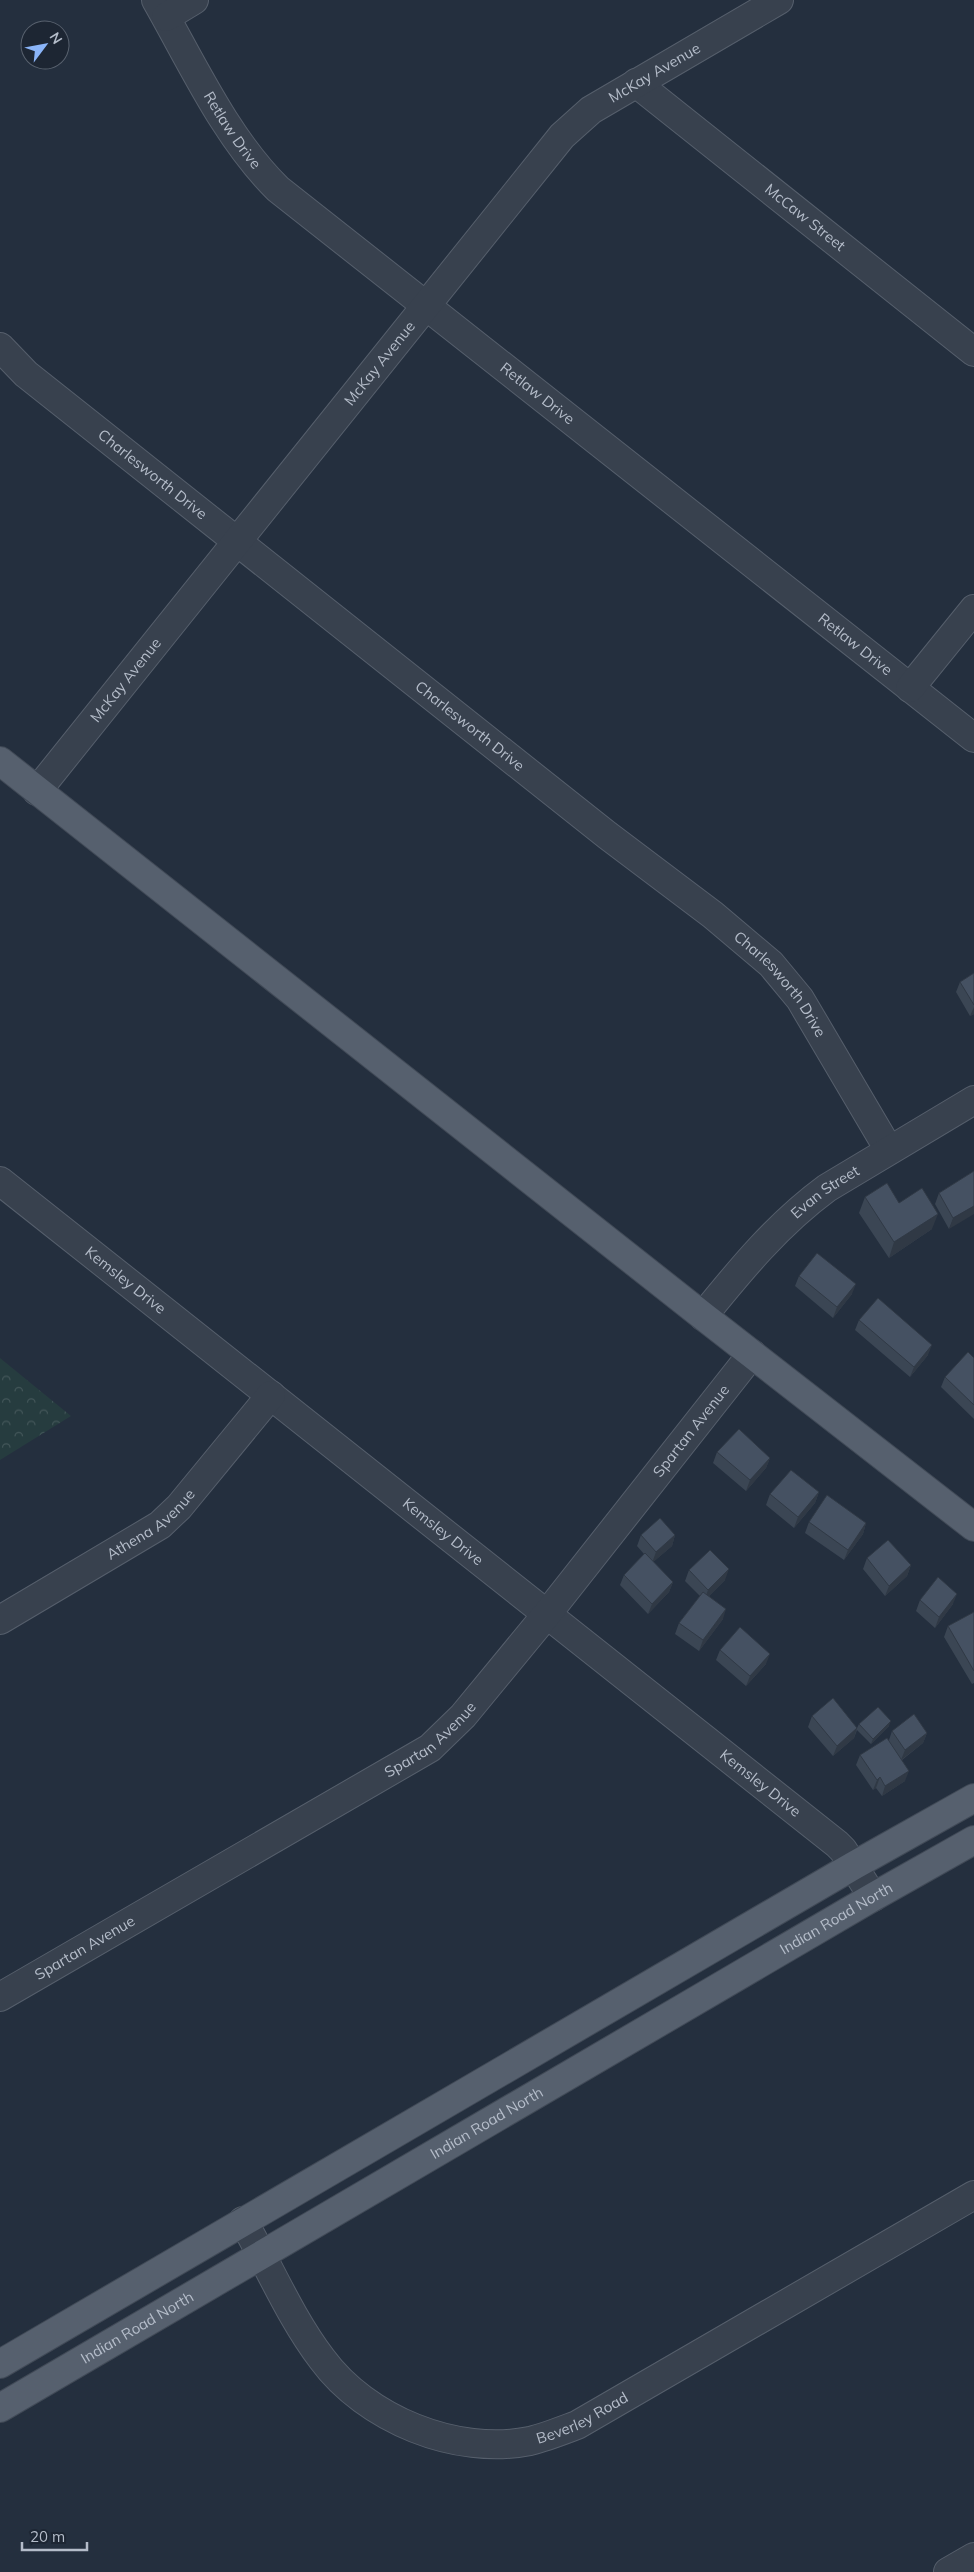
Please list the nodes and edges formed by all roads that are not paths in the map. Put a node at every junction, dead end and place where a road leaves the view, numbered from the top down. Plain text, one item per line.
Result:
1 (194, 0) edge
2 (779, 0) edge
3 (161, 8) edge
4 (636, 83) junction
5 (424, 306) junction
6 (0, 347) edge
7 (974, 352) edge
8 (237, 542) junction
9 (974, 609) edge
10 (910, 688) junction
11 (974, 738) edge
12 (0, 761) edge
13 (38, 791) junction
14 (974, 1100) edge
15 (889, 1150) junction
16 (0, 1181) edge
17 (703, 1316) junction
18 (752, 1354) junction
19 (271, 1395) junction
20 (974, 1527) edge
21 (547, 1614) junction
22 (0, 1620) edge
23 (974, 1798) edge
24 (974, 1840) edge
25 (853, 1866) junction
26 (873, 1896) junction
27 (0, 1997) edge
28 (974, 2196) edge
29 (243, 2221) junction
30 (262, 2253) junction
31 (0, 2364) edge
32 (0, 2408) edge
33 (974, 2557) edge
34 (948, 2572) edge

1 - 3 street
2 - 4 street, McKay Avenue
3 - 5 street, Retlaw Drive
4 - 5 street, McKay Avenue
4 - 7 street, McCaw Street
5 - 8 street, McKay Avenue
5 - 10 street, Retlaw Drive
6 - 8 street, Charlesworth Drive
8 - 13 street, McKay Avenue
8 - 15 street, Charlesworth Drive
9 - 10 street
10 - 11 street, Retlaw Drive
12 - 13 main road
13 - 17 main road
14 - 15 street, Evan Street
15 - 17 street, Evan Street
16 - 19 street, Kemsley Drive
17 - 18 main road
18 - 20 main road
18 - 21 street, Spartan Avenue
19 - 21 street, Kemsley Drive
19 - 22 street, Athena Avenue
21 - 25 street, Kemsley Drive
21 - 27 street, Spartan Avenue
23 - 25 main road
24 - 26 main road, Indian Road North
25 - 26 street, Kemsley Drive
25 - 29 main road
26 - 30 main road, Indian Road North
28 - 30 street, Beverley Road
29 - 30 street, Beverley Road
29 - 31 main road
30 - 32 main road, Indian Road North
33 - 34 street

